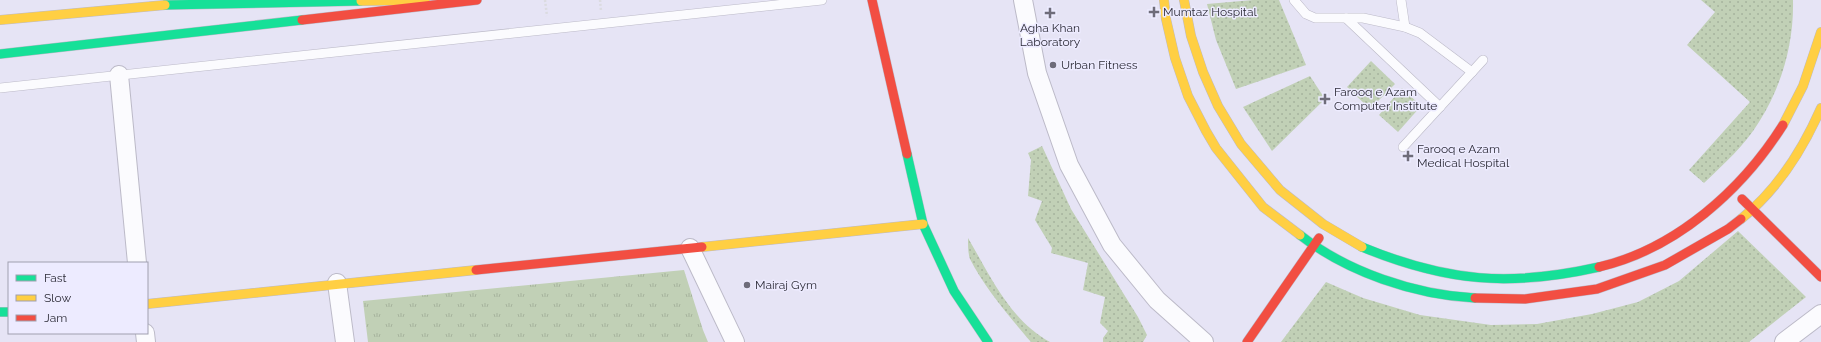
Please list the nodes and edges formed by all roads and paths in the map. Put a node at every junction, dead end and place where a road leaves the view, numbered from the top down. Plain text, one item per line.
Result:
1 (425, 0) edge
2 (477, 0) edge
3 (545, 0) edge
4 (600, 0) edge
5 (822, 0) edge
6 (872, 0) edge
7 (1023, 0) edge
8 (1164, 0) edge
9 (1184, 0) edge
10 (1294, 0) edge
11 (1401, 0) edge
12 (601, 14) dead end
13 (547, 16) dead end
14 (1346, 18) junction
15 (0, 20) edge
16 (1405, 26) junction
17 (1821, 32) edge
18 (0, 54) edge
19 (1483, 60) dead end
20 (1472, 72) junction
21 (119, 75) junction
22 (0, 88) edge
23 (1440, 107) junction
24 (1821, 108) edge
25 (1403, 147) dead end
26 (1733, 189) junction
27 (1753, 209) junction
28 (922, 224) junction
29 (1326, 226) junction
30 (690, 248) junction
31 (1311, 249) junction
32 (137, 262) edge
33 (1821, 277) edge
34 (337, 283) junction
35 (1599, 298) dead end
36 (148, 304) edge
37 (1465, 306) dead end
38 (1821, 314) edge
39 (345, 342) edge
40 (735, 342) edge
41 (988, 342) edge
42 (1204, 342) edge
43 (1247, 342) edge
44 (1784, 342) edge

1 - 15 street
2 - 18 street
3 - 13 path
4 - 12 path
5 - 21 lane
6 - 28 street
7 - 42 street
8 - 31 street
9 - 29 street
10 - 14 lane
11 - 16 lane
14 - 16 lane
14 - 23 lane
16 - 20 lane
17 - 26 street
19 - 20 lane
20 - 23 lane
21 - 22 lane
21 - 32 street
23 - 25 lane
24 - 27 street
26 - 27 street
26 - 29 street
27 - 33 street
27 - 35 street
28 - 30 street
28 - 41 street
29 - 31 street
30 - 34 street
30 - 40 street
31 - 37 street
31 - 43 street
34 - 36 street
34 - 39 street
38 - 44 street

